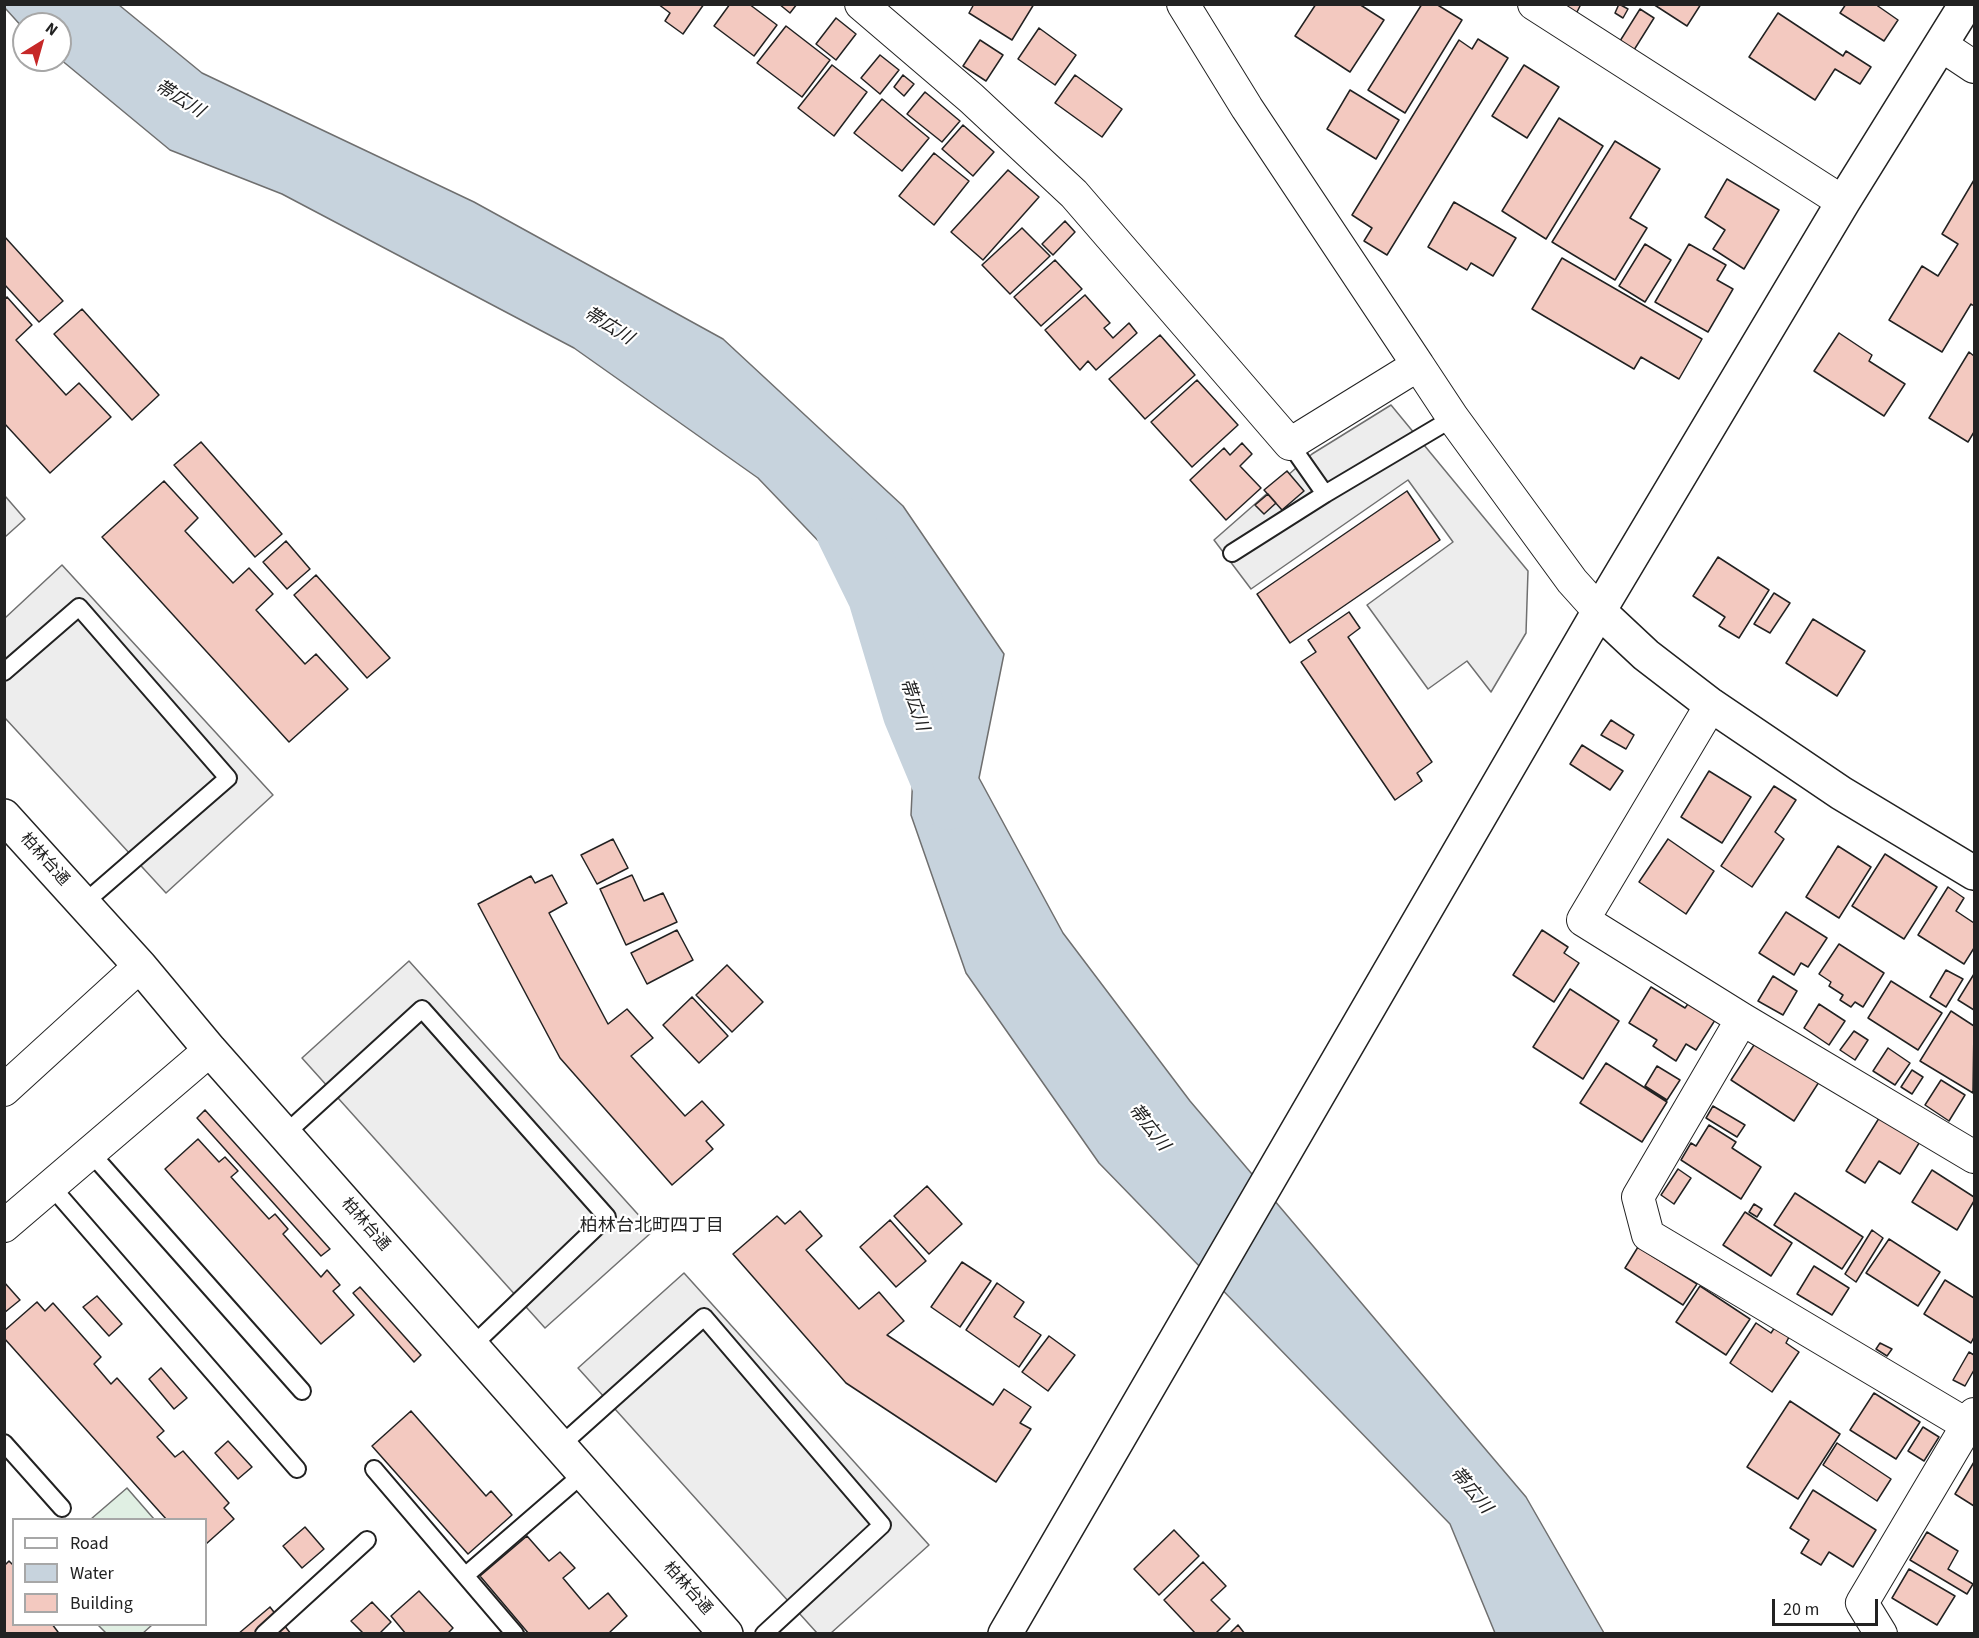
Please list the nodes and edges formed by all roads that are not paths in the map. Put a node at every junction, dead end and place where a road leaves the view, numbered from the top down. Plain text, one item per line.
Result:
1 (861, 4) edge
2 (1183, 4) edge
3 (1533, 4) edge
4 (1966, 4) edge
5 (1941, 45) junction
6 (1974, 67) edge
7 (1843, 202) junction
8 (1418, 365) junction
9 (1453, 418) junction
10 (1290, 444) junction
11 (1326, 494) junction
12 (1232, 553) dead end
13 (1599, 611) junction
14 (4, 672) edge
15 (1711, 705) junction
16 (4, 816) edge
17 (1974, 873) edge
18 (84, 903) junction
19 (140, 966) junction
20 (1742, 1019) junction
21 (210, 1050) junction
22 (4, 1090) edge
23 (285, 1134) junction
24 (90, 1152) junction
25 (1974, 1157) edge
26 (51, 1186) junction
27 (4, 1226) edge
28 (472, 1346) junction
29 (302, 1391) dead end
30 (1972, 1422) edge
31 (4, 1443) edge
32 (560, 1446) junction
33 (297, 1469) dead end
34 (374, 1469) dead end
35 (584, 1473) junction
36 (62, 1508) dead end
37 (367, 1540) dead end
38 (466, 1575) junction
39 (721, 1632) edge
40 (264, 1634) edge
41 (515, 1634) edge
42 (764, 1634) edge
43 (1005, 1634) edge
44 (1881, 1634) edge

1 - 10 street
2 - 8 street
3 - 7 street
4 - 5 street
5 - 6 street
5 - 7 street
7 - 13 street
8 - 9 street
8 - 10 street
9 - 11 lane
9 - 13 street
10 - 11 lane
11 - 12 lane
13 - 15 street
13 - 43 street
14 - 18 lane
15 - 17 street
15 - 20 street
16 - 18 street, 柏林台通
18 - 19 street, 柏林台通
19 - 21 street, 柏林台通
19 - 22 street
20 - 25 street
20 - 30 street
21 - 23 street, 柏林台通
21 - 24 street
23 - 28 street, 柏林台通
23 - 28 lane
24 - 26 street
24 - 29 lane
26 - 27 street
26 - 33 lane
28 - 32 street, 柏林台通
30 - 44 street
31 - 36 lane
32 - 35 street, 柏林台通
32 - 42 lane
34 - 38 lane
35 - 38 lane
35 - 39 street, 柏林台通
37 - 40 lane
38 - 41 lane

